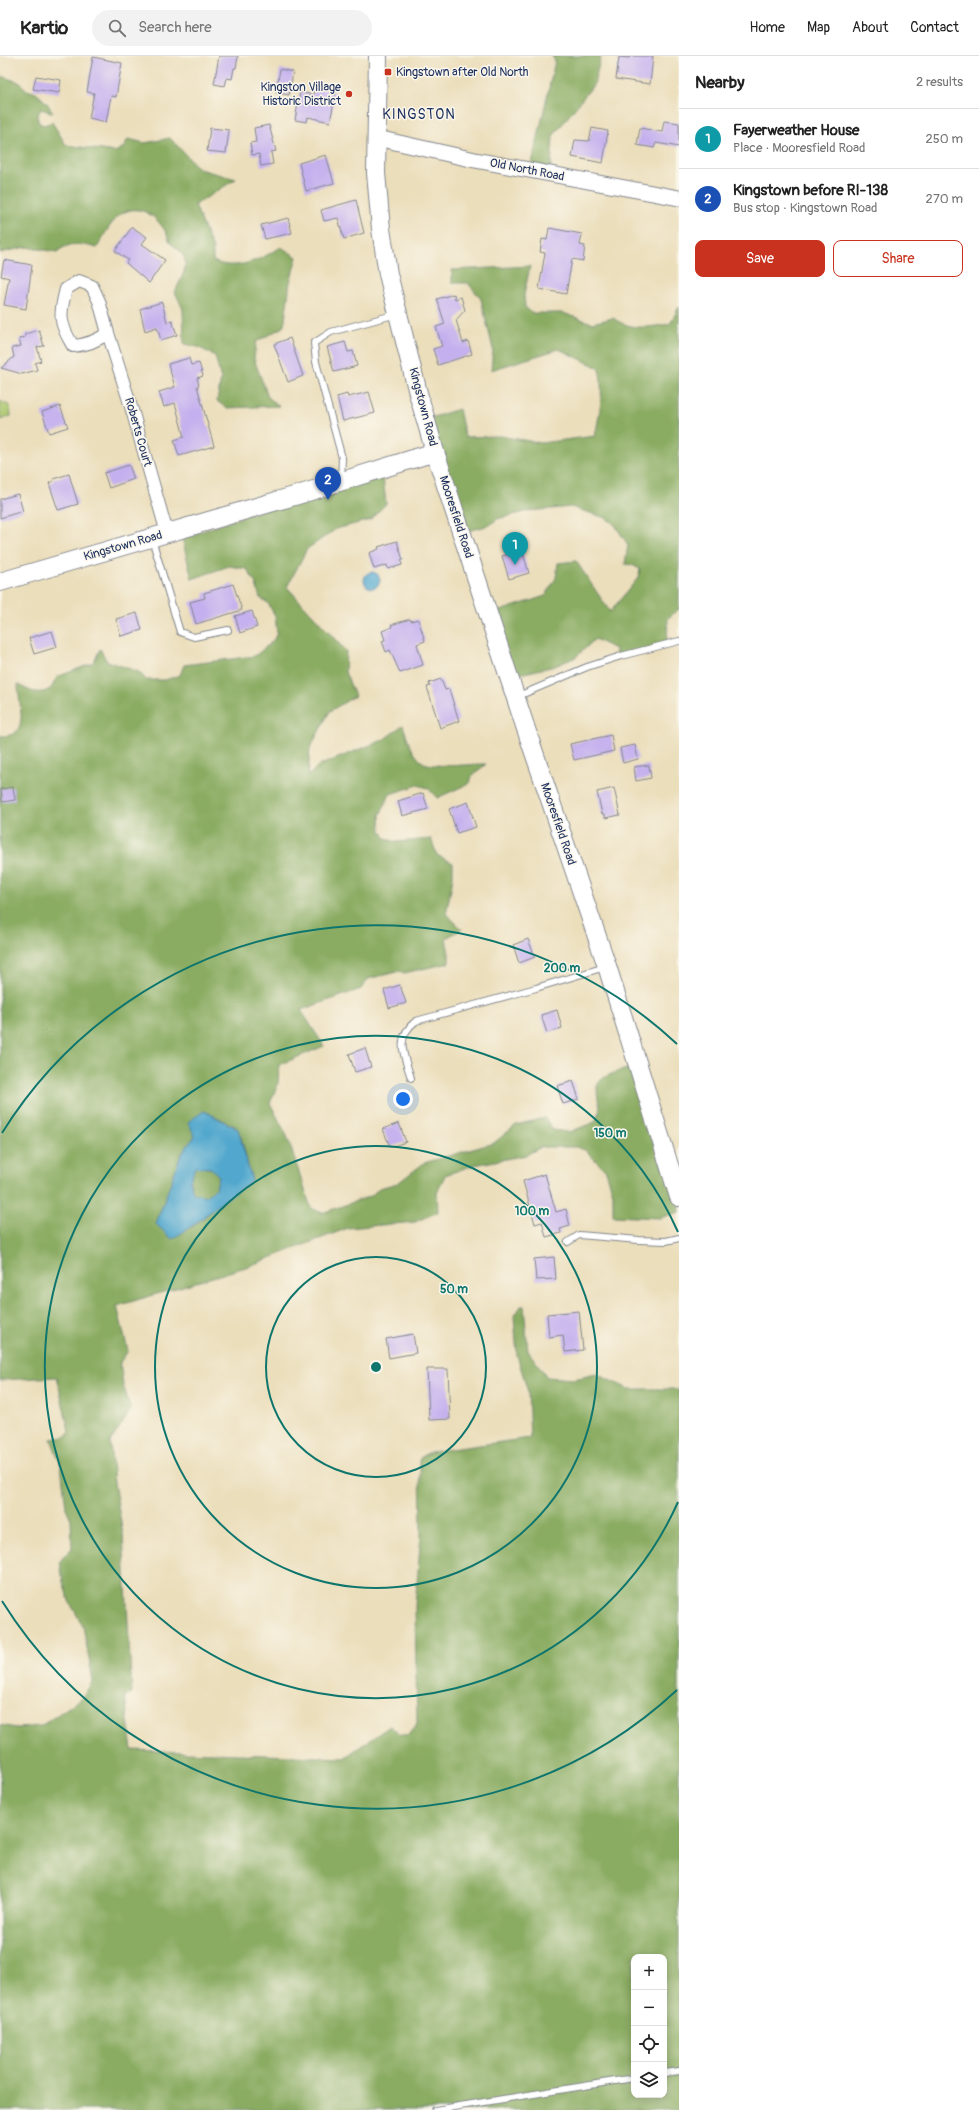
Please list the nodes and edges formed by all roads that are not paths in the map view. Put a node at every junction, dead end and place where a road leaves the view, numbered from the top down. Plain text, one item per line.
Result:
1 (378, 56) edge
2 (377, 138) junction
3 (679, 198) edge
4 (398, 314) junction
5 (108, 332) junction
6 (435, 452) junction
7 (341, 481) junction
8 (159, 535) junction
9 (0, 582) edge
10 (228, 630) dead end
11 (679, 641) edge
12 (515, 697) junction
13 (607, 966) junction
14 (411, 1078) dead end
15 (679, 1197) edge
16 (679, 1238) edge
17 (568, 1242) dead end
18 (679, 2071) edge
19 (667, 2073) edge
20 (631, 2078) edge
21 (436, 2110) edge

1 - 2 main road, Kingstown Road
2 - 3 street, Old North Road
2 - 4 main road, Kingstown Road
4 - 6 main road, Kingstown Road
4 - 7 lane
5 - 5 street, Roberts Court
5 - 8 street, Roberts Court
6 - 7 main road, Kingstown Road
6 - 12 main road, Mooresfield Road
7 - 8 main road, Kingstown Road
8 - 9 main road, Kingstown Road
8 - 10 lane
11 - 12 lane
12 - 13 main road, Mooresfield Road
13 - 14 lane
13 - 15 main road, Mooresfield Road
16 - 17 lane
18 - 19 lane
20 - 21 lane

